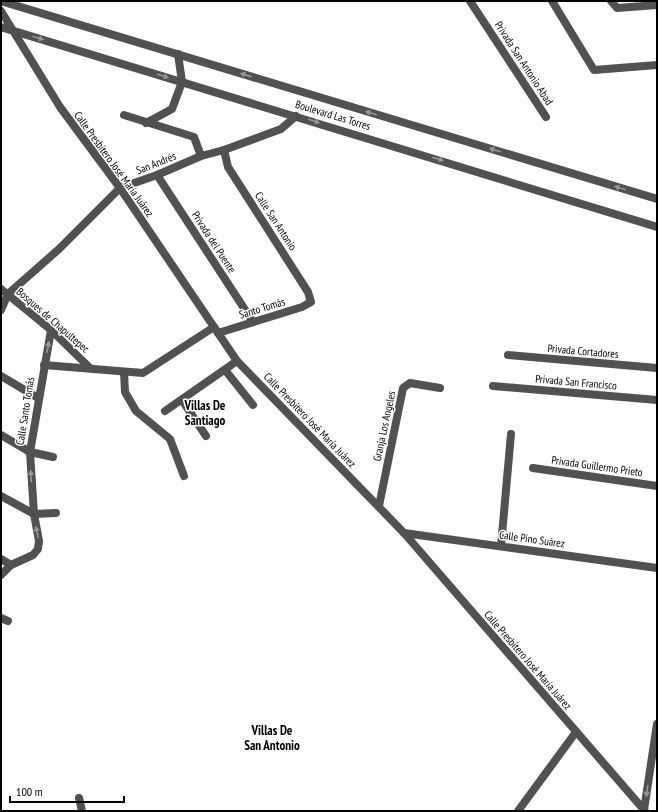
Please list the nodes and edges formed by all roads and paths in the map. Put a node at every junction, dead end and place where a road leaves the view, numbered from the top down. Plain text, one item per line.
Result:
1 (1, 1) edge
2 (470, 1) edge
3 (552, 1) edge
4 (612, 1) edge
5 (657, 5) edge
6 (3, 14) edge
7 (1, 27) edge
8 (12, 31) junction
9 (178, 58) junction
10 (657, 64) edge
11 (182, 82) junction
12 (124, 115) dead end
13 (296, 116) junction
14 (546, 117) dead end
15 (146, 123) junction
16 (224, 150) junction
17 (201, 156) junction
18 (157, 175) junction
19 (120, 188) junction
20 (657, 199) edge
21 (657, 227) edge
22 (4, 292) edge
23 (311, 302) joint
24 (1, 310) edge
25 (253, 322) junction
26 (51, 330) junction
27 (216, 330) junction
28 (508, 355) dead end
29 (237, 361) junction
30 (44, 365) junction
31 (90, 368) junction
32 (657, 368) edge
33 (225, 370) junction
34 (124, 372) junction
35 (1, 376) edge
36 (493, 386) dead end
37 (440, 388) dead end
38 (38, 398) junction
39 (182, 400) junction
40 (657, 400) edge
41 (253, 405) dead end
42 (165, 412) dead end
43 (512, 434) dead end
44 (1, 435) edge
45 (206, 436) dead end
46 (30, 452) junction
47 (53, 457) dead end
48 (533, 468) dead end
49 (184, 476) dead end
50 (657, 486) edge
51 (1, 496) edge
52 (379, 506) junction
53 (56, 513) dead end
54 (34, 514) junction
55 (404, 533) junction
56 (501, 546) junction
57 (1, 559) edge
58 (12, 565) junction
59 (657, 568) edge
60 (1, 575) edge
61 (657, 724) edge
62 (576, 732) junction
63 (80, 798) dead end
64 (82, 811) edge
65 (518, 811) edge
66 (645, 811) edge

1 - 9 street, Boulevard Las Torres
2 - 14 street, Privada San Antonio Abad
3 - 10 street
4 - 5 street
6 - 8 street, Calle Presbítero José María Juárez
7 - 8 street, Boulevard Las Torres
8 -> 11 street, Boulevard Las Torres
8 - 19 street, Calle Presbítero José María Juárez
9 - 11 street
20 -> 9 street, Boulevard Las Torres
11 - 13 street, Boulevard Las Torres
11 - 15 street
12 - 15 street
13 - 16 street, San Andrés
13 -> 21 street, Boulevard Las Torres
15 - 17 street
16 - 17 street, San Andrés
16 - 23 street, Calle San Antonio
17 - 18 street, San Andrés
18 - 19 street, San Andrés
18 - 25 street, Privada del Puente
19 - 22 street, San Andrés
19 - 27 street, Calle Presbítero José María Juárez
22 - 24 street
22 - 26 street, Bosques de Chapultepec
23 - 25 street, Santo Tomás
25 - 27 street, Santo Tomás
30 -> 26 street
26 - 31 street, Bosques de Chapultepec
27 - 29 street, Calle Presbítero José María Juárez
27 - 34 street, Calle Santo Tomás
28 - 32 street, Privada Cortadores
29 - 33 street
29 - 52 street, Calle Presbítero José María Juárez
30 - 31 street, Calle Santo Tomás
30 - 38 street, Calle Santo Tomás
31 - 34 street, Calle Santo Tomás
33 - 39 street
33 - 41 street
34 - 49 street
35 - 38 street
36 - 40 street, Privada San Francisco
37 - 52 street, Granja Los Angeles
38 - 46 street, Calle Santo Tomás
39 - 42 street
39 - 45 street
43 - 56 street
44 - 46 street
46 - 47 street
54 -> 46 street, Calle Santo Tomás
48 - 50 street, Privada Guillermo Prieto
51 - 54 street
52 - 55 street, Calle Presbítero José María Juárez
53 - 54 street
58 -> 54 street, Calle Santo Tomás
55 - 56 street, Calle Pino Suárez
55 - 62 street, Calle Presbítero José María Juárez
56 - 59 street, Calle Pino Suárez
57 - 58 street
58 - 60 street, Calle Santo Tomás
61 -> 66 street
62 - 65 street
62 - 66 street, Calle Presbítero José María Juárez
63 - 64 street

